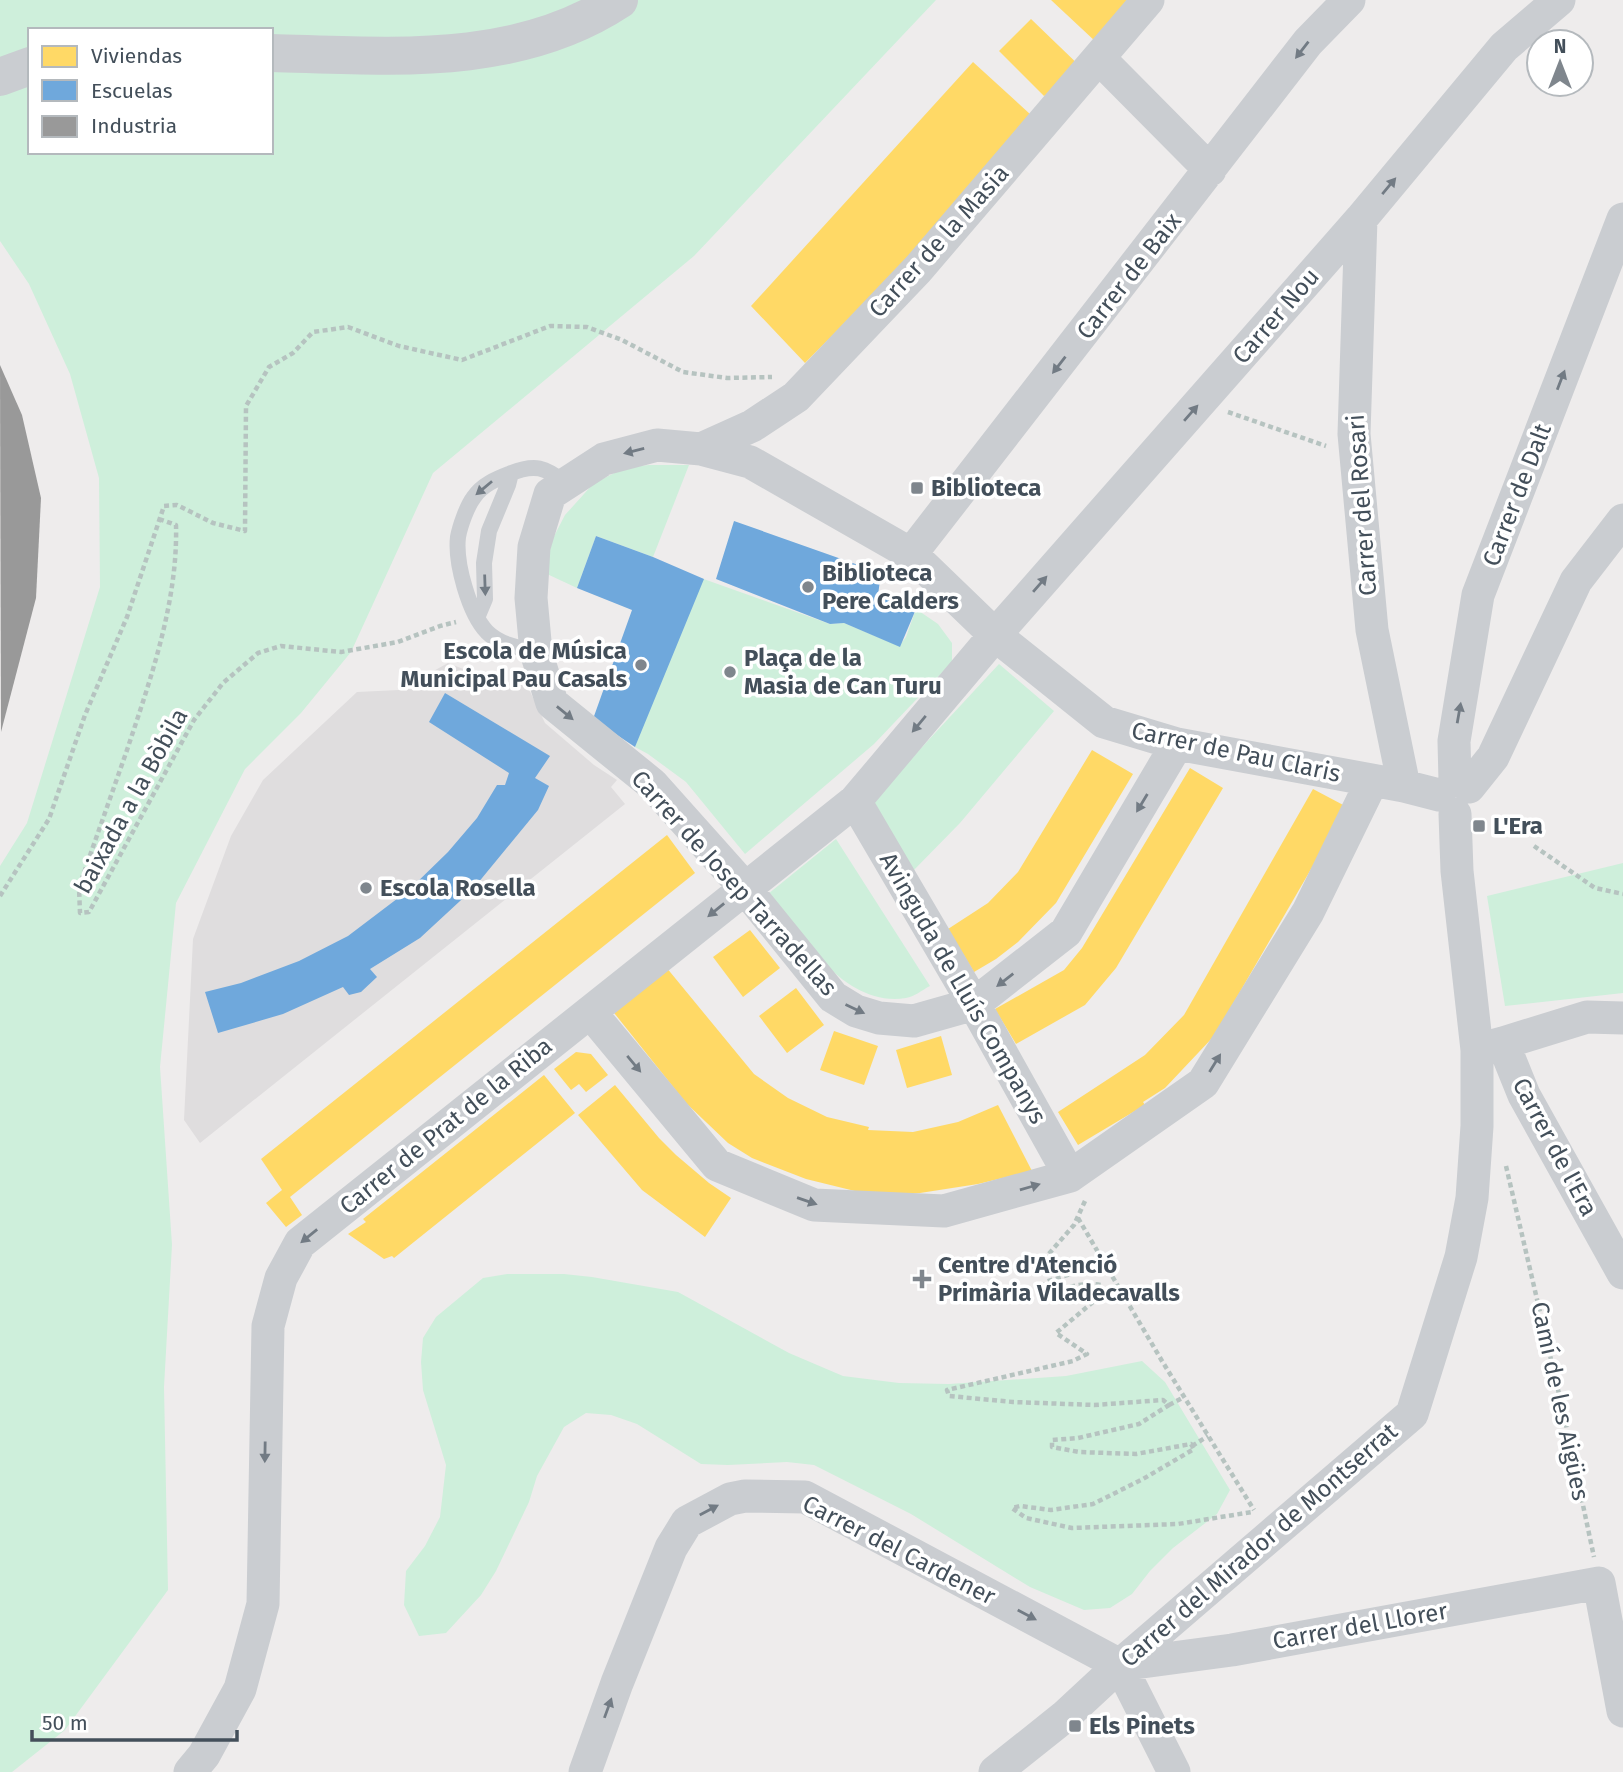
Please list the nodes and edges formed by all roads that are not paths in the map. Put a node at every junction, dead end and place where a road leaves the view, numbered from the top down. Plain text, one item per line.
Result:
1 (619, 0) edge
2 (1148, 0) edge
3 (1349, 0) edge
4 (1559, 0) edge
5 (273, 53) edge
6 (1099, 58) junction
7 (28, 67) edge
8 (0, 77) edge
9 (1210, 170) junction
10 (1361, 219) junction
11 (1623, 219) edge
12 (701, 449) junction
13 (510, 473) junction
14 (567, 484) junction
15 (1623, 520) edge
16 (911, 554) junction
17 (477, 618) junction
18 (995, 635) junction
19 (536, 652) junction
20 (1177, 744) junction
21 (1372, 781) junction
22 (1405, 786) junction
23 (1455, 794) junction
24 (855, 801) junction
25 (744, 887) junction
26 (974, 1004) junction
27 (590, 1012) junction
28 (1623, 1018) edge
29 (1490, 1047) junction
30 (1079, 1186) junction
31 (1623, 1273) edge
32 (1120, 1665) junction
33 (1623, 1711) edge
34 (1006, 1767) edge
35 (190, 1772) edge
36 (585, 1772) edge
37 (1174, 1772) edge

1 - 5 street
2 - 6 street, Carrer de la Masia
3 -> 9 street, Carrer de Baix
10 -> 4 street, Carrer Nou
6 - 9 street
6 - 12 street, Carrer de la Masia
7 - 8 street
9 -> 16 street, Carrer de Baix
18 -> 10 street, Carrer Nou
10 - 22 street, Carrer del Rosari
23 -> 11 street, Carrer de Dalt
12 -> 14 street, Carrer de Josep Tarradellas
12 - 16 street, Carrer de Pau Claris
13 - 14 lane
13 -> 17 lane
13 -> 17 lane
14 - 19 street, Carrer de Josep Tarradellas
15 - 23 street
16 - 18 street, Carrer de Pau Claris
17 - 19 lane
18 - 20 street, Carrer de Pau Claris
18 -> 24 street, Carrer de Prat de la Riba
19 -> 25 street, Carrer de Josep Tarradellas
20 - 21 street, Carrer de Pau Claris
20 -> 26 street, Carrer de Josep Tarradellas
21 - 22 street, Carrer de Pau Claris
30 -> 21 street
22 - 23 street, Carrer de Pau Claris
23 - 29 street, Carrer del Mirador de Montserrat
24 - 25 street, Carrer de Prat de la Riba
24 - 26 street, Avinguda de Lluís Companys
25 -> 26 street, Carrer de Josep Tarradellas
25 -> 27 street, Carrer de Prat de la Riba
26 - 30 street, Avinguda de Lluís Companys
27 -> 30 street
27 -> 35 street, Carrer de Prat de la Riba
28 - 29 street
29 - 31 street, Carrer de l'Era
29 - 32 street, Carrer del Mirador de Montserrat
32 - 33 street, Carrer del Llorer
32 - 34 street, Carrer del Mirador de Montserrat
36 -> 32 street, Carrer del Cardener
32 - 37 street

